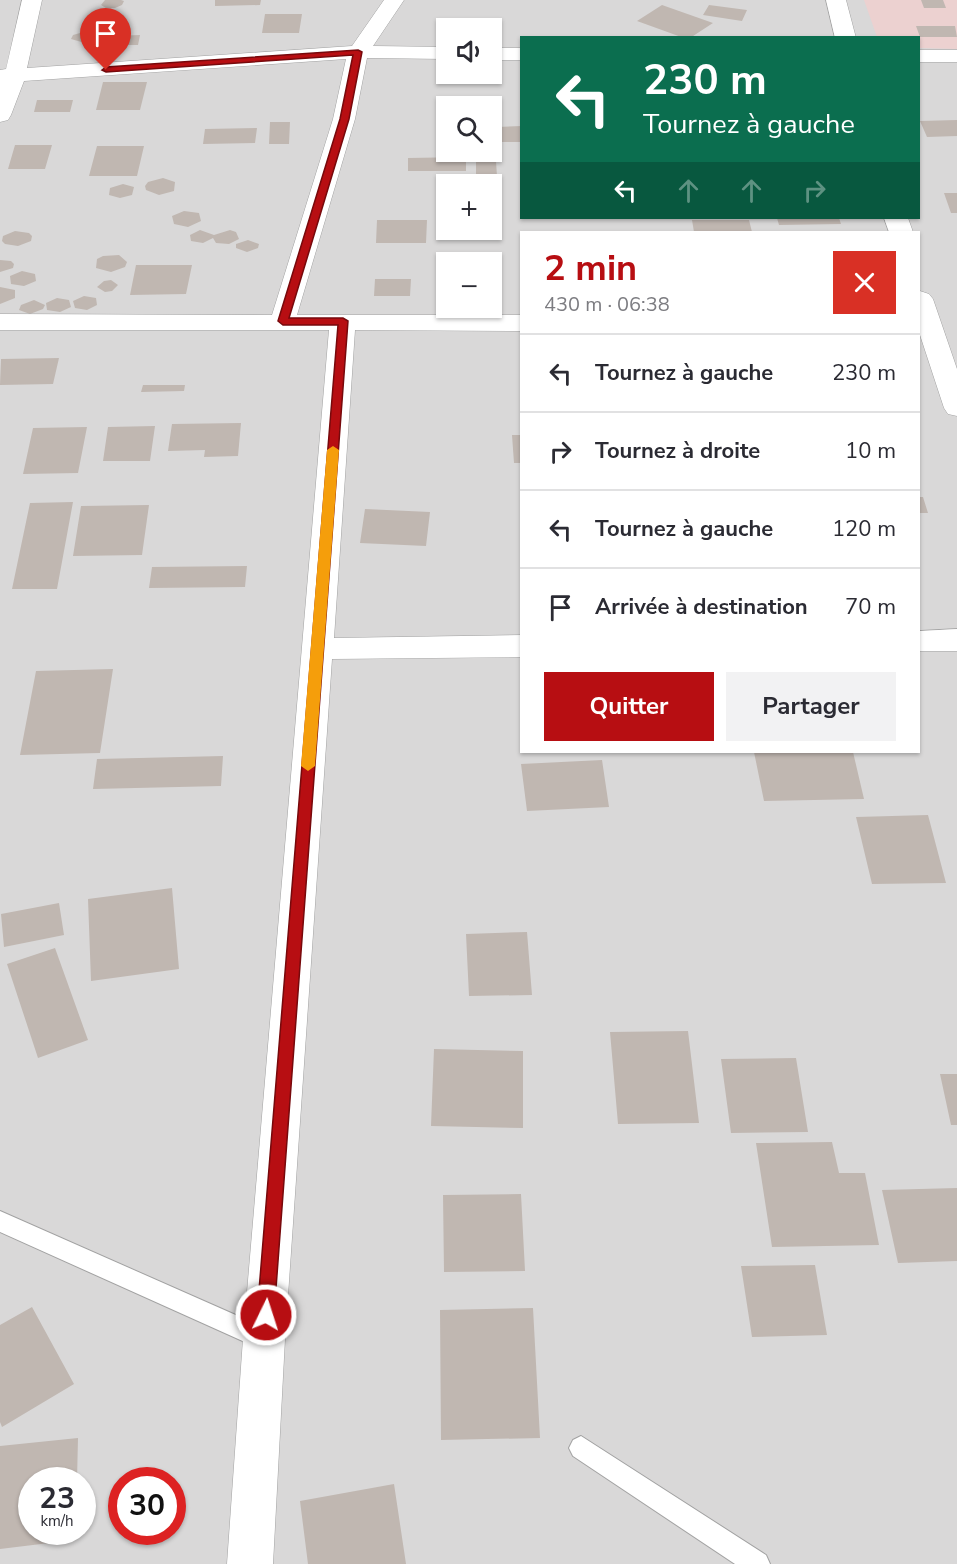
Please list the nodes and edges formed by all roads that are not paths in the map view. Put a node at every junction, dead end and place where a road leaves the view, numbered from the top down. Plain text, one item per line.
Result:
1 (32, 0) edge
2 (394, 0) edge
3 (836, 0) edge
4 (845, 36) edge
5 (358, 52) junction
6 (436, 53) edge
7 (502, 54) edge
8 (520, 54) edge
9 (920, 56) edge
10 (957, 56) edge
11 (7, 76) edge
12 (0, 115) edge
13 (920, 299) edge
14 (283, 321) junction
15 (343, 321) junction
16 (0, 322) edge
17 (520, 323) edge
18 (923, 326) edge
19 (957, 326) edge
20 (957, 408) edge
21 (957, 640) edge
22 (920, 641) edge
23 (520, 646) edge
24 (317, 649) junction
25 (0, 1221) edge
26 (264, 1339) junction
27 (581, 1448) dead end
28 (250, 1564) edge
29 (758, 1564) edge

1 - 11 street
2 - 5 street
3 - 4 street
5 - 6 street
5 - 11 street
5 - 14 street
7 - 8 street
9 - 10 street
11 - 12 street
13 - 18 street
14 - 15 street
14 - 16 street
15 - 17 street
15 - 24 street
18 - 19 street
18 - 20 street
21 - 22 street
23 - 24 street
24 - 26 street
25 - 26 lane
26 - 28 street
27 - 29 lane

